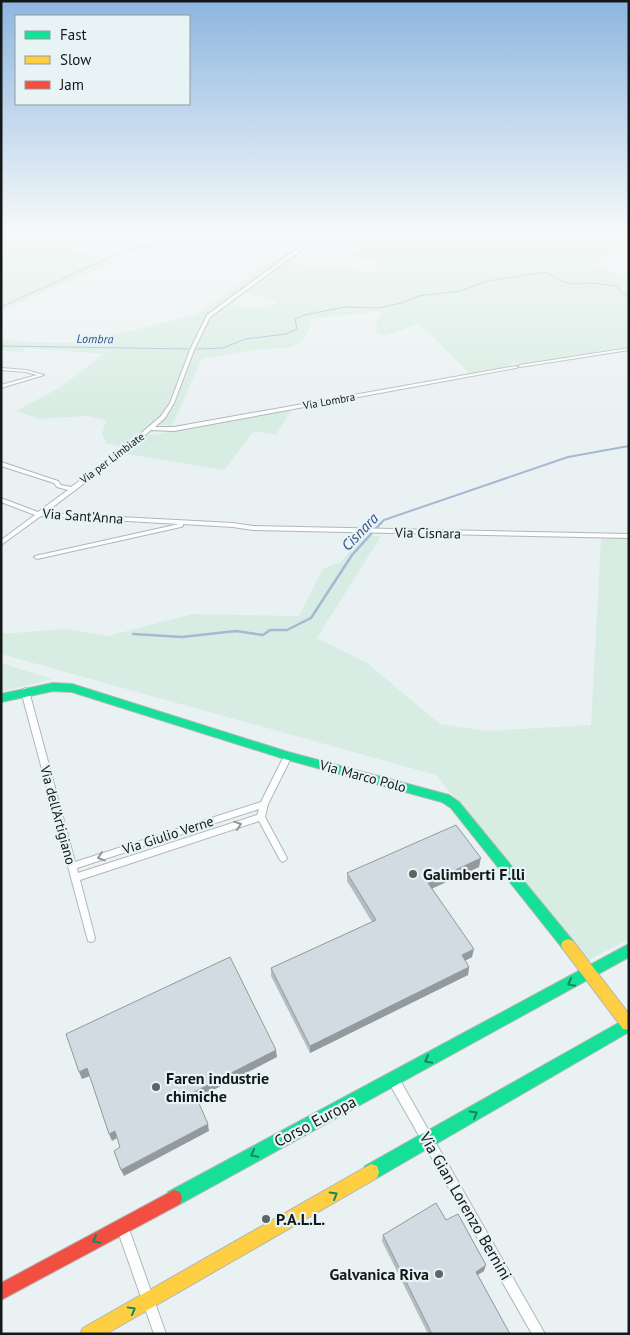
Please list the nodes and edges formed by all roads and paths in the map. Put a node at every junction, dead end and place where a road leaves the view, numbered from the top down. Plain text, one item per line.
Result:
1 (238, 294) edge
2 (629, 349) edge
3 (1, 369) edge
4 (1, 388) edge
5 (150, 428) junction
6 (1, 464) edge
7 (70, 489) junction
8 (1, 500) edge
9 (38, 514) junction
10 (167, 522) joint
11 (190, 523) junction
12 (629, 536) edge
13 (1, 543) edge
14 (37, 557) dead end
15 (25, 691) junction
16 (1, 698) edge
17 (288, 756) junction
18 (264, 804) junction
19 (261, 817) junction
20 (283, 858) dead end
21 (72, 866) junction
22 (75, 878) junction
23 (91, 938) dead end
24 (629, 950) edge
25 (590, 972) junction
26 (628, 1024) edge
27 (393, 1079) junction
28 (429, 1140) junction
29 (122, 1225) junction
30 (1, 1292) edge
31 (148, 1301) junction
32 (89, 1334) edge
33 (160, 1334) edge
34 (539, 1334) edge

1 - 5 street, Via per Limbiate
2 - 5 street, Via Lombra
3 - 4 street
5 - 7 street, Via per Limbiate
6 - 7 street
7 - 9 street, Via per Limbiate
8 - 9 street, Via Sant'Anna
9 - 10 street, Via Sant'Anna
9 - 13 street, Via per Limbiate
10 - 11 street, Via Cisnara
11 - 12 street, Via Cisnara
11 - 14 street
15 - 16 street, Via Marco Polo
15 - 17 street, Via Marco Polo
15 - 21 street, Via dell'Artigiano
17 - 18 street
17 - 25 street, Via Marco Polo
18 - 19 street
18 -> 21 street, Via Giulio Verne
19 - 20 street
22 -> 19 street, Via Giulio Verne
21 - 22 street, Via dell'Artigiano
22 - 23 street, Via dell'Artigiano
24 - 25 street, Corso Europa
25 - 26 street, Via Marco Polo
25 -> 27 street, Corso Europa
28 -> 26 street
27 - 28 street, Via Gian Lorenzo Bernini
27 -> 29 street, Corso Europa
31 -> 28 street
28 - 34 street, Via Gian Lorenzo Bernini
29 -> 30 street, Corso Europa
29 - 31 street
32 -> 31 street
31 - 33 street

